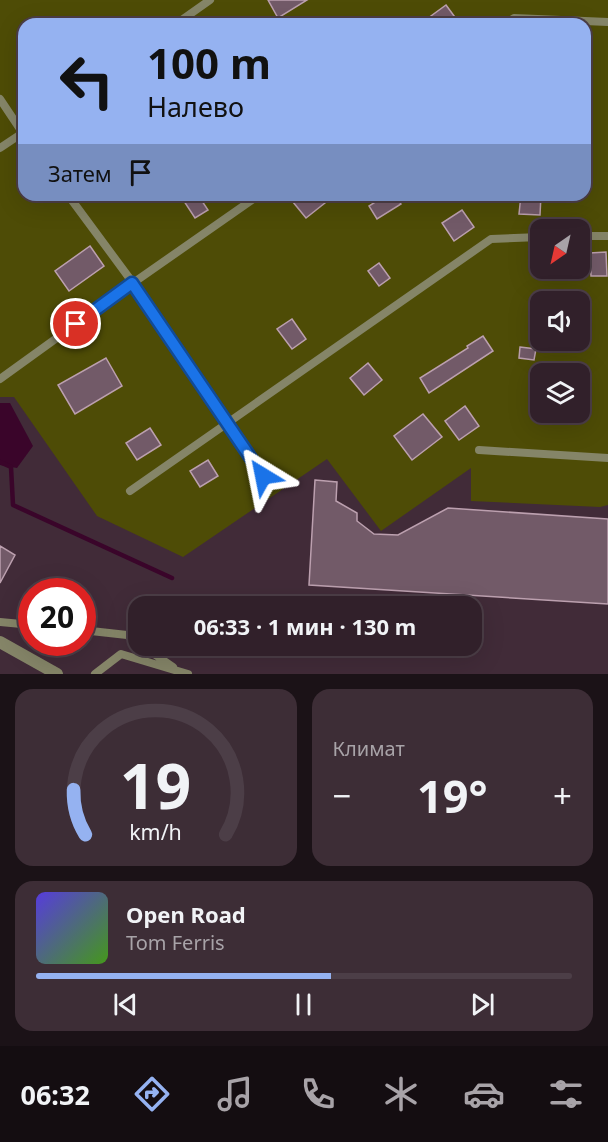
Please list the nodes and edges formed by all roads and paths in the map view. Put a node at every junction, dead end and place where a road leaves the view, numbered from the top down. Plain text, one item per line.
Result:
1 (210, 0) edge
2 (184, 18) edge
3 (591, 20) edge
4 (608, 21) edge
5 (0, 99) edge
6 (18, 126) edge
7 (18, 136) edge
8 (0, 148) edge
9 (72, 201) edge
10 (250, 201) edge
11 (590, 236) edge
12 (608, 236) edge
13 (530, 237) edge
14 (132, 283) junction
15 (0, 379) edge
16 (227, 423) junction
17 (479, 450) dead end
18 (608, 458) edge
19 (263, 476) dead end
20 (130, 491) dead end
21 (0, 622) edge
22 (18, 624) edge
23 (96, 632) edge
24 (128, 636) edge
25 (0, 642) edge
26 (157, 656) edge
27 (179, 671) junction
28 (57, 674) edge
29 (95, 674) edge
30 (188, 674) edge

1 - 2 lane
3 - 4 lane
5 - 6 lane
7 - 8 lane
9 - 14 lane
10 - 14 lane
11 - 12 lane
13 - 16 lane
14 - 15 lane
14 - 16 lane
16 - 19 lane
16 - 20 lane
17 - 18 lane
21 - 22 lane
23 - 24 lane
25 - 28 street
26 - 27 lane
27 - 29 lane
27 - 30 lane

